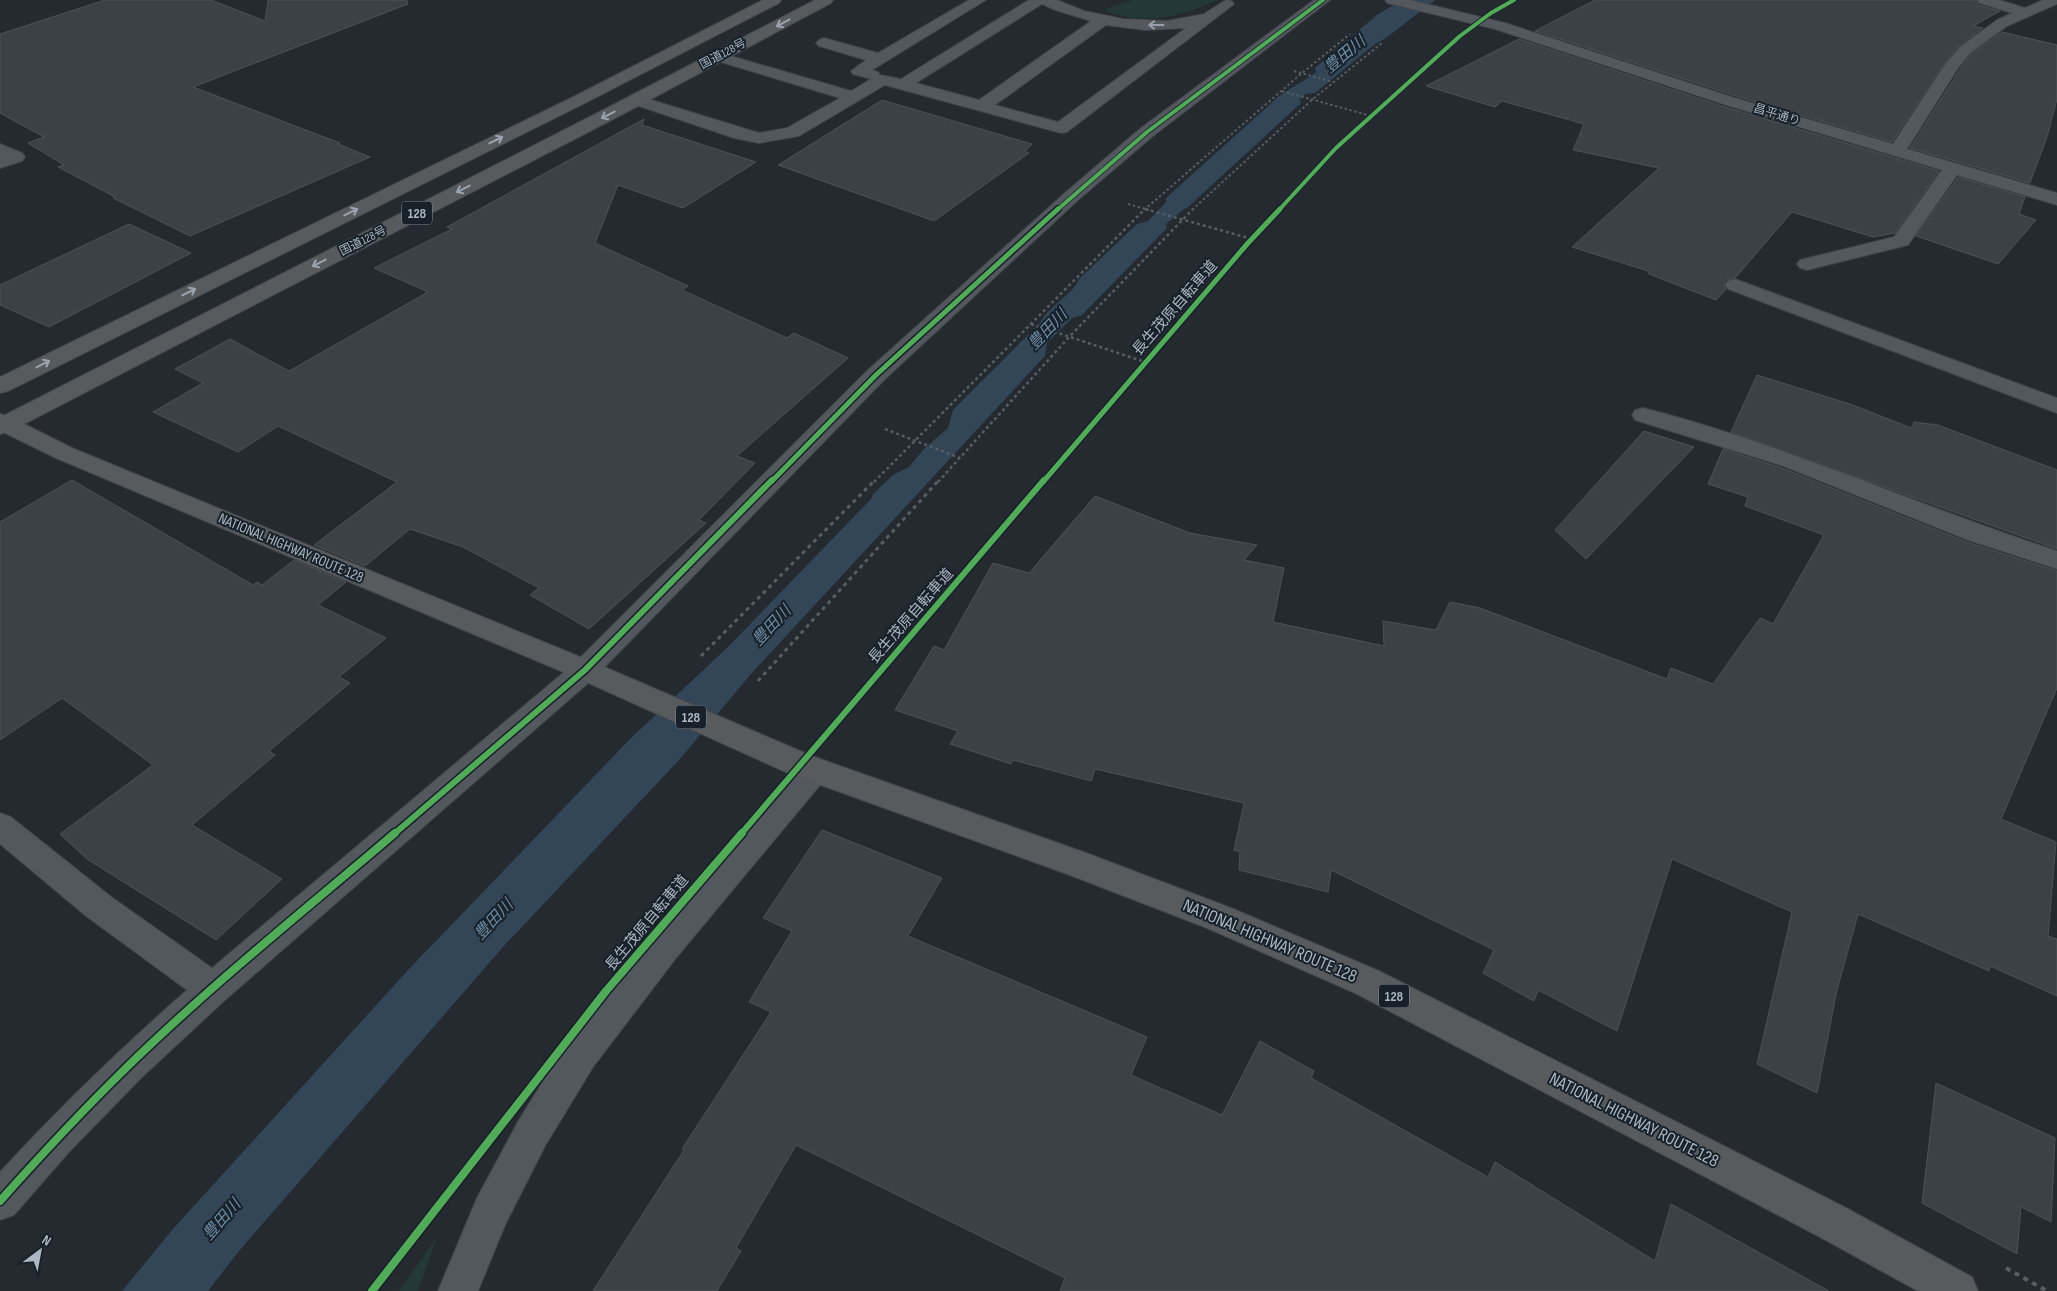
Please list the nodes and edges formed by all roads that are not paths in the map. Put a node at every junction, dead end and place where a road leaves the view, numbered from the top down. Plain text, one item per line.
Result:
1 (774, 0) edge
2 (826, 0) edge
3 (979, 0) edge
4 (1039, 0) edge
5 (1045, 0) edge
6 (1323, 0) edge
7 (1392, 0) edge
8 (1984, 0) edge
9 (2055, 0) edge
10 (1231, 2) edge
11 (2026, 13) junction
12 (1104, 19) junction
13 (824, 43) dead end
14 (719, 57) junction
15 (880, 58) junction
16 (883, 78) junction
17 (904, 84) junction
18 (854, 97) junction
19 (636, 100) junction
20 (982, 106) junction
21 (0, 149) edge
22 (1897, 151) junction
23 (0, 163) edge
24 (1952, 168) junction
25 (2057, 199) edge
26 (1806, 264) dead end
27 (1735, 285) dead end
28 (0, 386) edge
29 (2057, 406) edge
30 (1643, 415) dead end
31 (2, 424) edge
32 (2057, 560) edge
33 (592, 674) junction
34 (800, 764) junction
35 (0, 826) edge
36 (214, 990) junction
37 (0, 1201) edge
38 (458, 1291) edge
39 (1958, 1291) edge

28 -> 1 highway, 国道128号 / 128
2 -> 14 highway, 国道128号 / 128
3 - 15 street
4 - 17 street
5 - 12 street
6 - 33 street
7 - 22 street, 昌平通り
8 - 11 street
9 - 11 street
10 -> 12 street
10 - 20 street
11 - 22 street
12 - 20 street
13 - 15 street
14 - 18 street
14 - 19 highway, 国道128号 / 128
15 - 16 street
16 - 17 street
16 - 18 street
17 - 20 street
18 - 19 street
19 -> 31 highway, 国道128号 / 128
21 - 23 street
22 - 24 street, 昌平通り
24 - 25 street, 昌平通り
24 - 26 street
27 - 29 street
30 - 32 street
31 - 33 highway, NATIONAL HIGHWAY ROUTE 128 / 128
33 - 34 highway, NATIONAL HIGHWAY ROUTE 128 / 128
33 - 36 street
34 - 38 street
34 - 39 highway, NATIONAL HIGHWAY ROUTE 128 / 128
35 - 36 street
36 - 37 street

